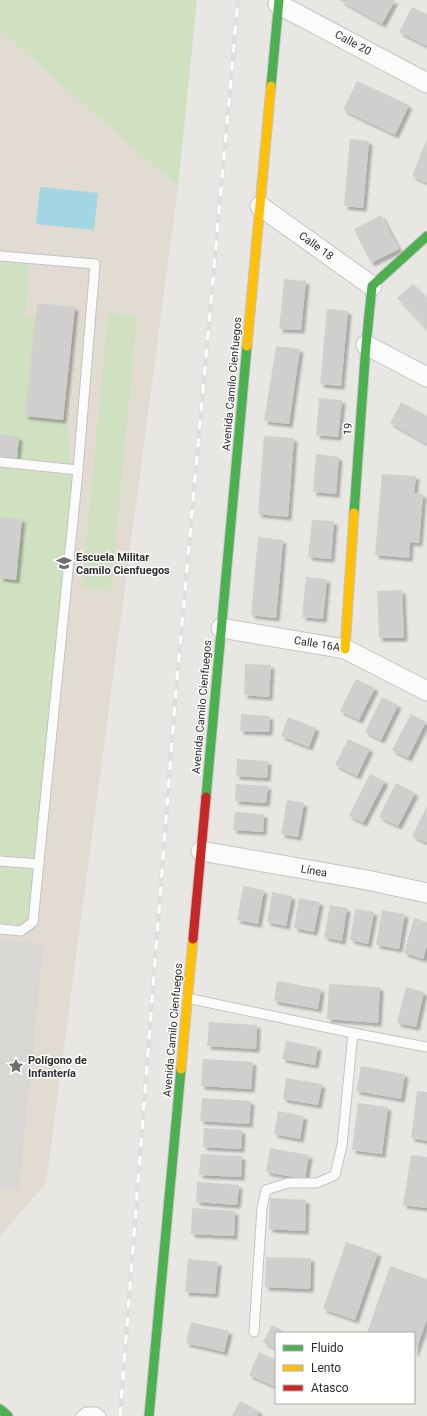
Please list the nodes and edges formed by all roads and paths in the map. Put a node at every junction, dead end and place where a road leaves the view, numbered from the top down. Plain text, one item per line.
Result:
1 (278, 2) edge
2 (427, 83) edge
3 (260, 206) junction
4 (427, 236) edge
5 (0, 256) edge
6 (372, 286) junction
7 (366, 345) junction
8 (427, 377) edge
9 (0, 462) edge
10 (78, 470) junction
11 (221, 628) junction
12 (345, 649) junction
13 (427, 691) edge
14 (201, 851) junction
15 (0, 861) edge
16 (39, 864) junction
17 (427, 893) edge
18 (0, 929) edge
19 (187, 998) junction
20 (353, 1033) junction
21 (427, 1046) edge
22 (254, 1332) dead end
23 (0, 1409) edge
24 (150, 1413) edge
25 (8, 1416) edge
26 (81, 1416) edge
27 (101, 1416) edge

1 - 2 street, Calle 20
1 - 3 street, Avenida Camilo Cienfuegos
3 - 6 street, Calle 18
3 - 11 street, Avenida Camilo Cienfuegos
4 - 6 street
5 - 10 lane
6 - 7 street, 19
7 - 8 street
7 - 12 street, 19
9 - 10 lane
10 - 16 lane
11 - 12 street, Calle 16A
11 - 14 street, Avenida Camilo Cienfuegos
12 - 13 street, Calle 16A
14 - 17 street, Línea
14 - 19 street, Avenida Camilo Cienfuegos
15 - 16 lane
16 - 18 lane
19 - 20 lane
19 - 24 street, Avenida Camilo Cienfuegos
20 - 21 lane
20 - 22 lane
23 - 25 street
26 - 27 lane

